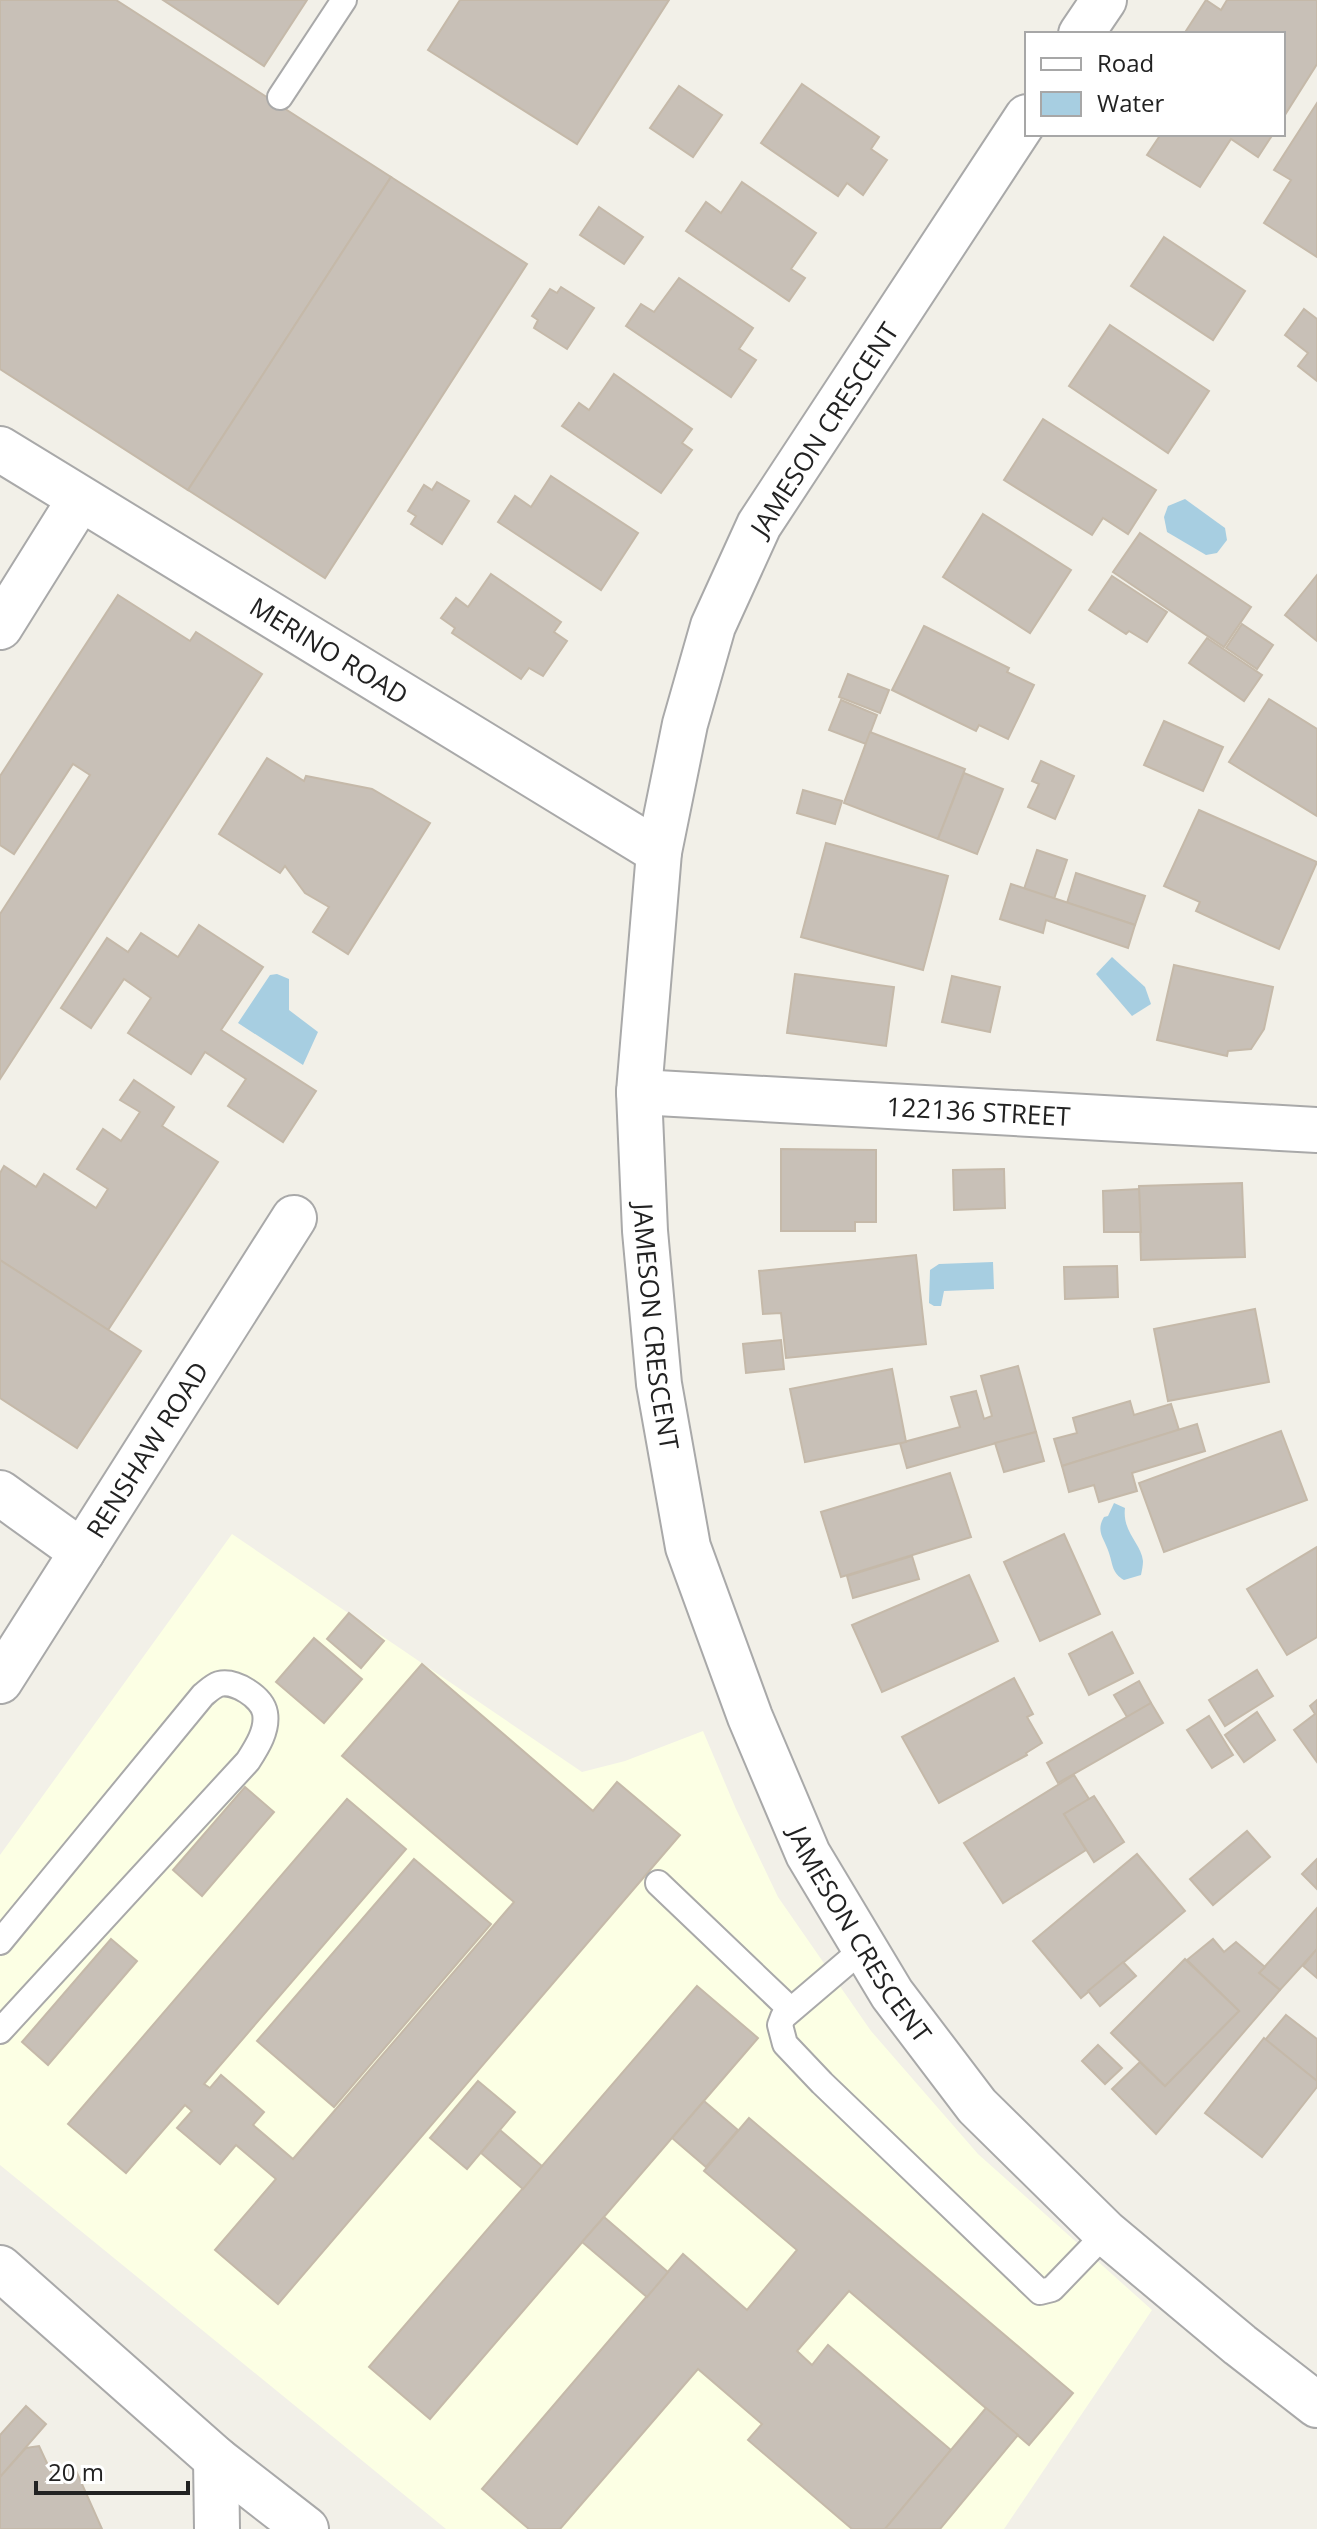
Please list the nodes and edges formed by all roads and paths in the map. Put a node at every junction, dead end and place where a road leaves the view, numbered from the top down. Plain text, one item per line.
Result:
1 (344, 0) edge
2 (1104, 0) edge
3 (1082, 32) edge
4 (280, 97) dead end
5 (1025, 120) edge
6 (0, 449) edge
7 (80, 499) junction
8 (0, 627) edge
9 (659, 852) junction
10 (639, 1092) junction
11 (1317, 1130) edge
12 (294, 1218) dead end
13 (0, 1493) edge
14 (82, 1552) junction
15 (0, 1681) edge
16 (658, 1883) dead end
17 (0, 1942) edge
18 (864, 1948) junction
19 (790, 2009) junction
20 (0, 2031) edge
21 (1106, 2233) junction
22 (0, 2268) edge
23 (1317, 2405) edge
24 (216, 2459) junction
25 (217, 2529) edge
26 (306, 2529) edge

1 - 4 lane
2 - 3 street
5 - 9 street, JAMESON CRESCENT
6 - 7 street, MERINO ROAD
7 - 8 street
7 - 9 street, MERINO ROAD
9 - 10 street, JAMESON CRESCENT
10 - 11 street, 122136 STREET
10 - 18 street, JAMESON CRESCENT
12 - 14 street, RENSHAW ROAD
13 - 14 street
14 - 15 street, RENSHAW ROAD
16 - 19 lane
17 - 20 lane
18 - 19 lane
18 - 21 street, JAMESON CRESCENT
19 - 21 lane
21 - 23 street, JAMESON CRESCENT
22 - 24 street
24 - 25 street
24 - 26 street

